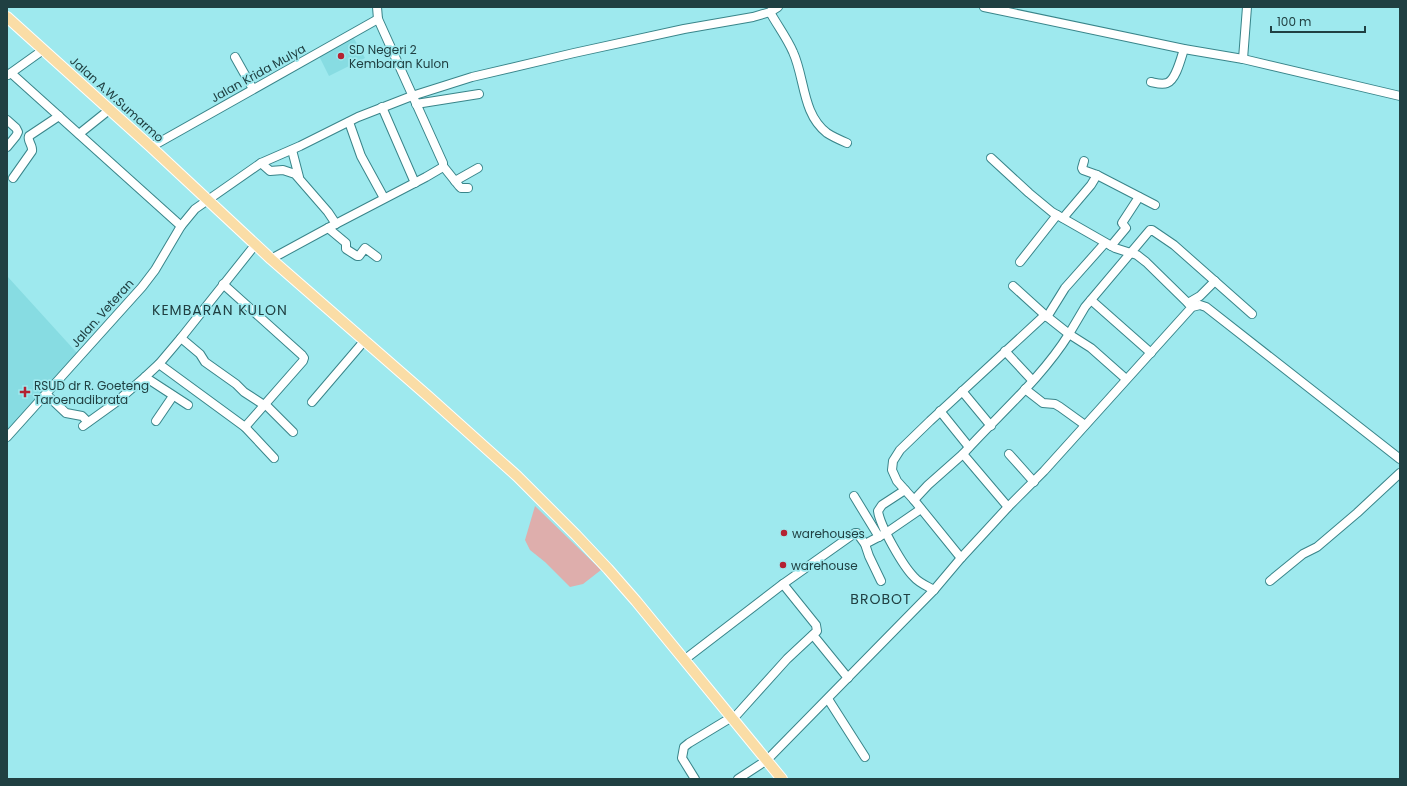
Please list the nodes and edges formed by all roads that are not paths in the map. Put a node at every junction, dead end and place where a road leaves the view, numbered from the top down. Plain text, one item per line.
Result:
1 (378, 7) edge
2 (778, 7) edge
3 (984, 7) edge
4 (1247, 7) edge
5 (770, 12) junction
6 (7, 17) edge
7 (378, 19) junction
8 (1184, 49) junction
9 (43, 50) junction
10 (235, 57) dead end
11 (1243, 59) junction
12 (9, 74) edge
13 (1151, 82) dead end
14 (253, 89) junction
15 (479, 94) dead end
16 (1400, 96) edge
17 (414, 100) junction
18 (382, 108) junction
19 (109, 110) junction
20 (59, 116) junction
21 (7, 120) edge
22 (349, 122) junction
23 (79, 134) junction
24 (846, 143) dead end
25 (7, 147) edge
26 (151, 147) junction
27 (292, 150) junction
28 (991, 158) dead end
29 (1084, 161) dead end
30 (261, 163) junction
31 (443, 166) junction
32 (478, 168) dead end
33 (1097, 175) junction
34 (299, 177) junction
35 (13, 178) dead end
36 (455, 182) junction
37 (416, 183) junction
38 (468, 188) dead end
39 (1139, 197) junction
40 (384, 198) junction
41 (208, 200) junction
42 (1155, 205) dead end
43 (1060, 217) junction
44 (336, 224) junction
45 (181, 226) junction
46 (328, 228) junction
47 (1108, 244) junction
48 (255, 245) junction
49 (1131, 253) junction
50 (377, 257) dead end
51 (271, 259) junction
52 (1020, 262) dead end
53 (1215, 281) junction
54 (223, 284) junction
55 (1012, 286) dead end
56 (1091, 300) junction
57 (1190, 305) junction
58 (1252, 314) dead end
59 (1046, 316) junction
60 (1069, 334) junction
61 (181, 338) junction
62 (364, 340) junction
63 (1005, 351) junction
64 (1150, 353) junction
65 (159, 364) junction
66 (145, 377) junction
67 (1126, 379) junction
68 (1032, 380) junction
69 (1025, 389) junction
70 (962, 391) junction
71 (46, 394) junction
72 (173, 396) junction
73 (312, 402) dead end
74 (188, 405) dead end
75 (264, 405) junction
76 (940, 411) junction
77 (156, 421) dead end
78 (1085, 425) junction
79 (991, 426) junction
80 (245, 427) junction
81 (293, 432) dead end
82 (7, 437) edge
83 (969, 447) junction
84 (963, 454) junction
85 (1009, 454) dead end
86 (274, 458) dead end
87 (1400, 459) edge
88 (1400, 473) edge
89 (1034, 482) junction
90 (905, 490) junction
91 (854, 496) dead end
92 (914, 500) junction
93 (1008, 506) junction
94 (921, 509) junction
95 (886, 533) junction
96 (879, 537) junction
97 (865, 544) junction
98 (961, 558) junction
99 (880, 581) dead end
100 (1270, 581) dead end
101 (783, 584) junction
102 (934, 590) junction
103 (813, 635) junction
104 (684, 660) junction
105 (848, 678) junction
106 (828, 699) junction
107 (732, 718) junction
108 (865, 757) dead end
109 (767, 760) junction
110 (695, 779) edge
111 (738, 779) edge
112 (782, 779) edge

1 - 7 street
2 - 5 street
3 - 8 street
4 - 11 street
5 - 17 street
5 - 24 street
6 - 9 main road, Jalan A.W.Sumarmo
7 - 14 street, Jalan Krida Mulya
7 - 17 street
8 - 11 street
8 - 13 street
9 - 12 street
9 - 19 main road, Jalan A.W.Sumarmo
10 - 14 street
11 - 16 street
12 - 20 street
14 - 26 street, Jalan Krida Mulya
15 - 17 street
17 - 18 street, Jalan. Veteran
17 - 31 street
18 - 22 street, Jalan. Veteran
18 - 37 street
19 - 23 street
19 - 26 main road, Jalan A.W.Sumarmo
20 - 23 street
20 - 35 street
21 - 25 street
22 - 27 street, Jalan. Veteran
22 - 40 street
23 - 45 street
26 - 41 main road, Jalan A.W.Sumarmo
27 - 30 street, Jalan. Veteran
27 - 34 street
28 - 43 street
29 - 33 street
30 - 34 street
30 - 41 street, Jalan. Veteran
31 - 36 street
31 - 37 street
32 - 36 street
33 - 39 street
33 - 43 street
34 - 44 street
36 - 38 street
37 - 40 street
39 - 42 street
39 - 47 street
40 - 44 street
41 - 45 street, Jalan. Veteran
41 - 48 main road, Jalan A.W.Sumarmo
43 - 47 street
43 - 52 street
44 - 46 street
45 - 71 street, Jalan. Veteran
46 - 50 street
46 - 51 street
47 - 49 street
47 - 59 street
48 - 51 main road, Jalan A.W.Sumarmo
48 - 54 street
49 - 53 street
49 - 56 street
49 - 57 street
51 - 62 main road, Jalan A.W.Sumarmo
53 - 57 street
53 - 58 street
54 - 61 street
54 - 75 street
55 - 59 street
56 - 60 street
56 - 64 street
57 - 64 street
57 - 87 street
59 - 60 street
59 - 63 street
60 - 67 street
60 - 68 street
61 - 65 street
61 - 75 street
62 - 73 street
62 - 104 main road, Jalan A.W.Sumarmo
63 - 68 street
63 - 70 street
64 - 67 street
65 - 66 street
65 - 80 street
66 - 71 street
66 - 72 street
67 - 78 street
68 - 69 street
69 - 78 street
69 - 79 street
70 - 76 street
70 - 79 street
71 - 82 street, Jalan. Veteran
72 - 74 street
72 - 77 street
75 - 80 street
75 - 81 street
76 - 83 street
76 - 90 street
78 - 89 street
79 - 83 street
80 - 86 street
83 - 84 street
84 - 92 street
84 - 93 street
85 - 89 street
88 - 100 street
89 - 93 street
90 - 92 street
90 - 95 street
91 - 96 street
92 - 94 street
93 - 98 street
94 - 95 street
94 - 98 street
95 - 96 street
95 - 102 street
96 - 97 street
97 - 99 street
97 - 101 street
98 - 102 street
101 - 103 street
101 - 104 street
102 - 105 street
103 - 105 street
103 - 107 street
104 - 107 main road, Jalan A.W.Sumarmo
105 - 106 street
106 - 108 street
106 - 109 street
107 - 109 main road, Jalan A.W.Sumarmo
107 - 110 street
109 - 111 street
109 - 112 main road, Jalan A.W.Sumarmo

